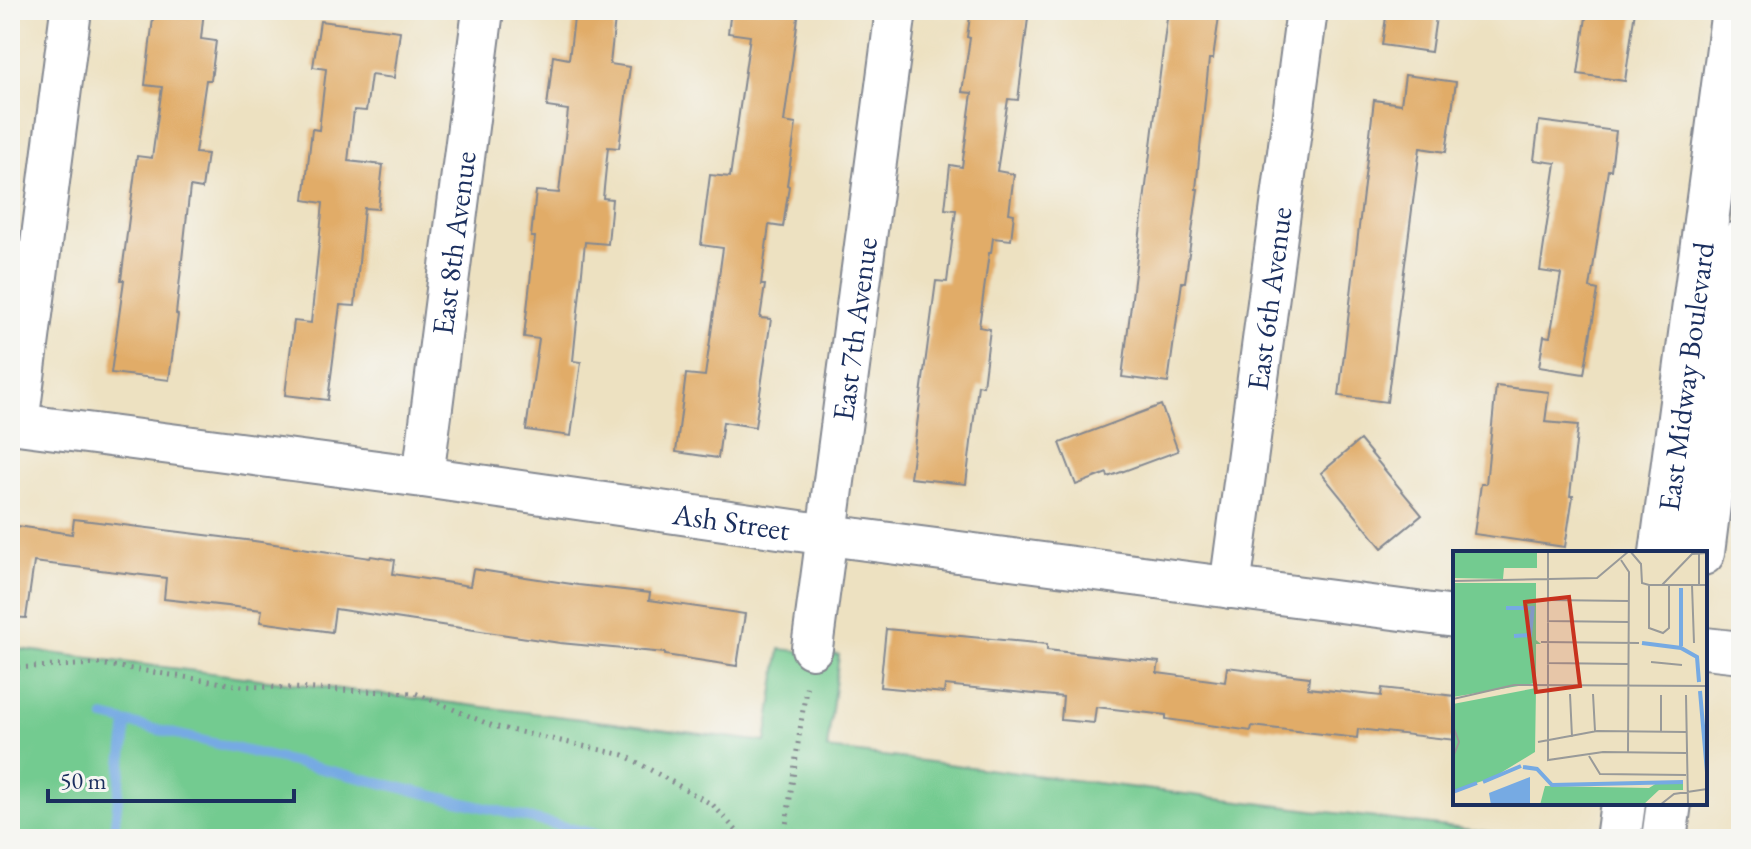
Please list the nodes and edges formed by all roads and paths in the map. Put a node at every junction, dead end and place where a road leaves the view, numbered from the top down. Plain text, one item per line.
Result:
1 (71, 10) edge
2 (483, 10) edge
3 (896, 10) edge
4 (1307, 10) edge
5 (1734, 10) edge
6 (1741, 243) edge
7 (14, 424) edge
8 (423, 477) junction
9 (828, 535) junction
10 (1662, 551) edge
11 (1702, 551) edge
12 (1230, 588) junction
13 (1453, 617) edge
14 (1707, 648) edge
15 (1741, 652) edge
16 (810, 660) joint
17 (10, 668) edge
18 (1623, 805) edge
19 (1669, 805) edge
20 (744, 839) edge
21 (784, 839) edge
22 (1618, 839) edge
23 (1664, 839) edge

1 - 7 street
2 - 8 street, East 8th Avenue
3 - 9 street, East 7th Avenue
4 - 12 street, East 6th Avenue
5 - 10 main road, East Midway Boulevard
6 - 11 main road, East Midway Boulevard
7 - 8 street, Ash Street
8 - 9 street, Ash Street
9 - 12 street, Ash Street
9 - 16 street, East 7th Avenue
12 - 13 street, Ash Street
14 - 15 street
16 - 21 path
17 - 20 path
18 - 22 main road
19 - 23 main road

